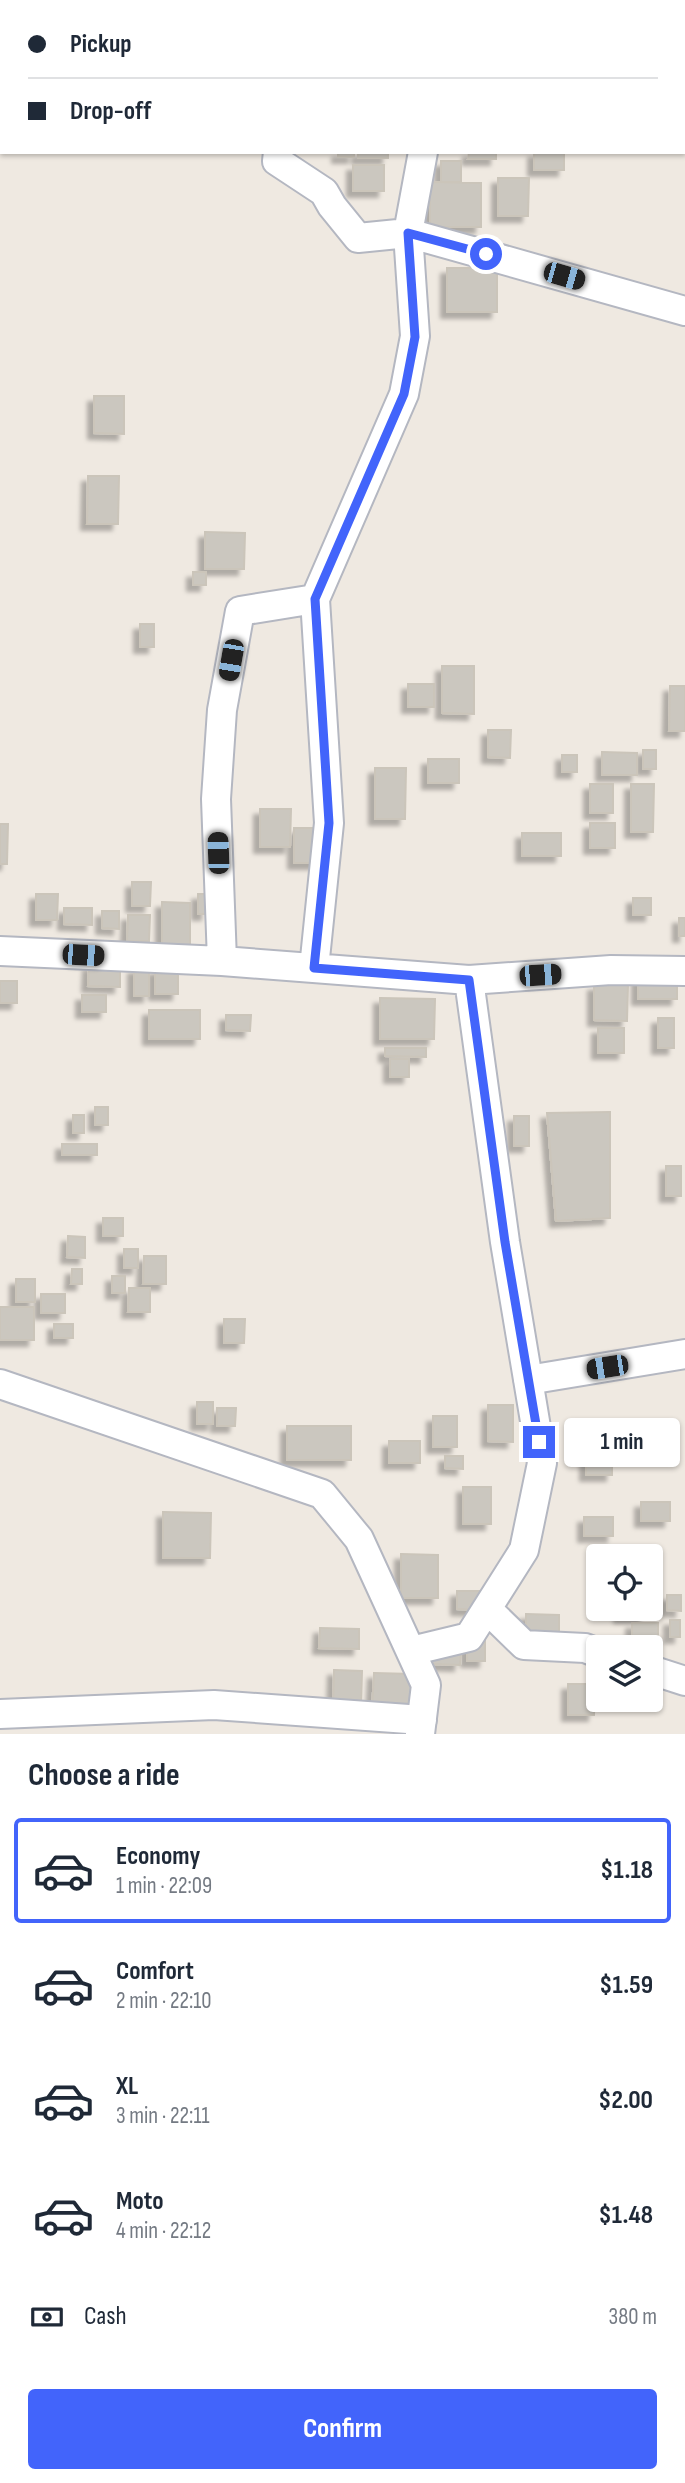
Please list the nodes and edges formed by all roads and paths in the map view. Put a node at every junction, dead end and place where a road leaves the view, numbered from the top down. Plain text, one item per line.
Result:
1 (278, 154) edge
2 (423, 154) edge
3 (408, 233) junction
4 (685, 311) edge
5 (315, 599) junction
6 (0, 951) edge
7 (222, 961) junction
8 (314, 968) junction
9 (685, 971) edge
10 (469, 980) junction
11 (685, 1354) edge
12 (528, 1380) junction
13 (0, 1384) edge
14 (487, 1609) junction
15 (586, 1648) edge
16 (411, 1651) junction
17 (663, 1674) edge
18 (685, 1681) edge
19 (0, 1714) edge
20 (421, 1727) edge

1 - 3 street
2 - 3 street
3 - 4 street
3 - 5 street
5 - 7 street
5 - 8 street
6 - 7 street
7 - 8 street
8 - 10 street
9 - 10 street
10 - 12 street
11 - 12 street
12 - 14 street
13 - 16 street
14 - 15 street
14 - 16 street
16 - 20 street
17 - 18 street
19 - 20 street

